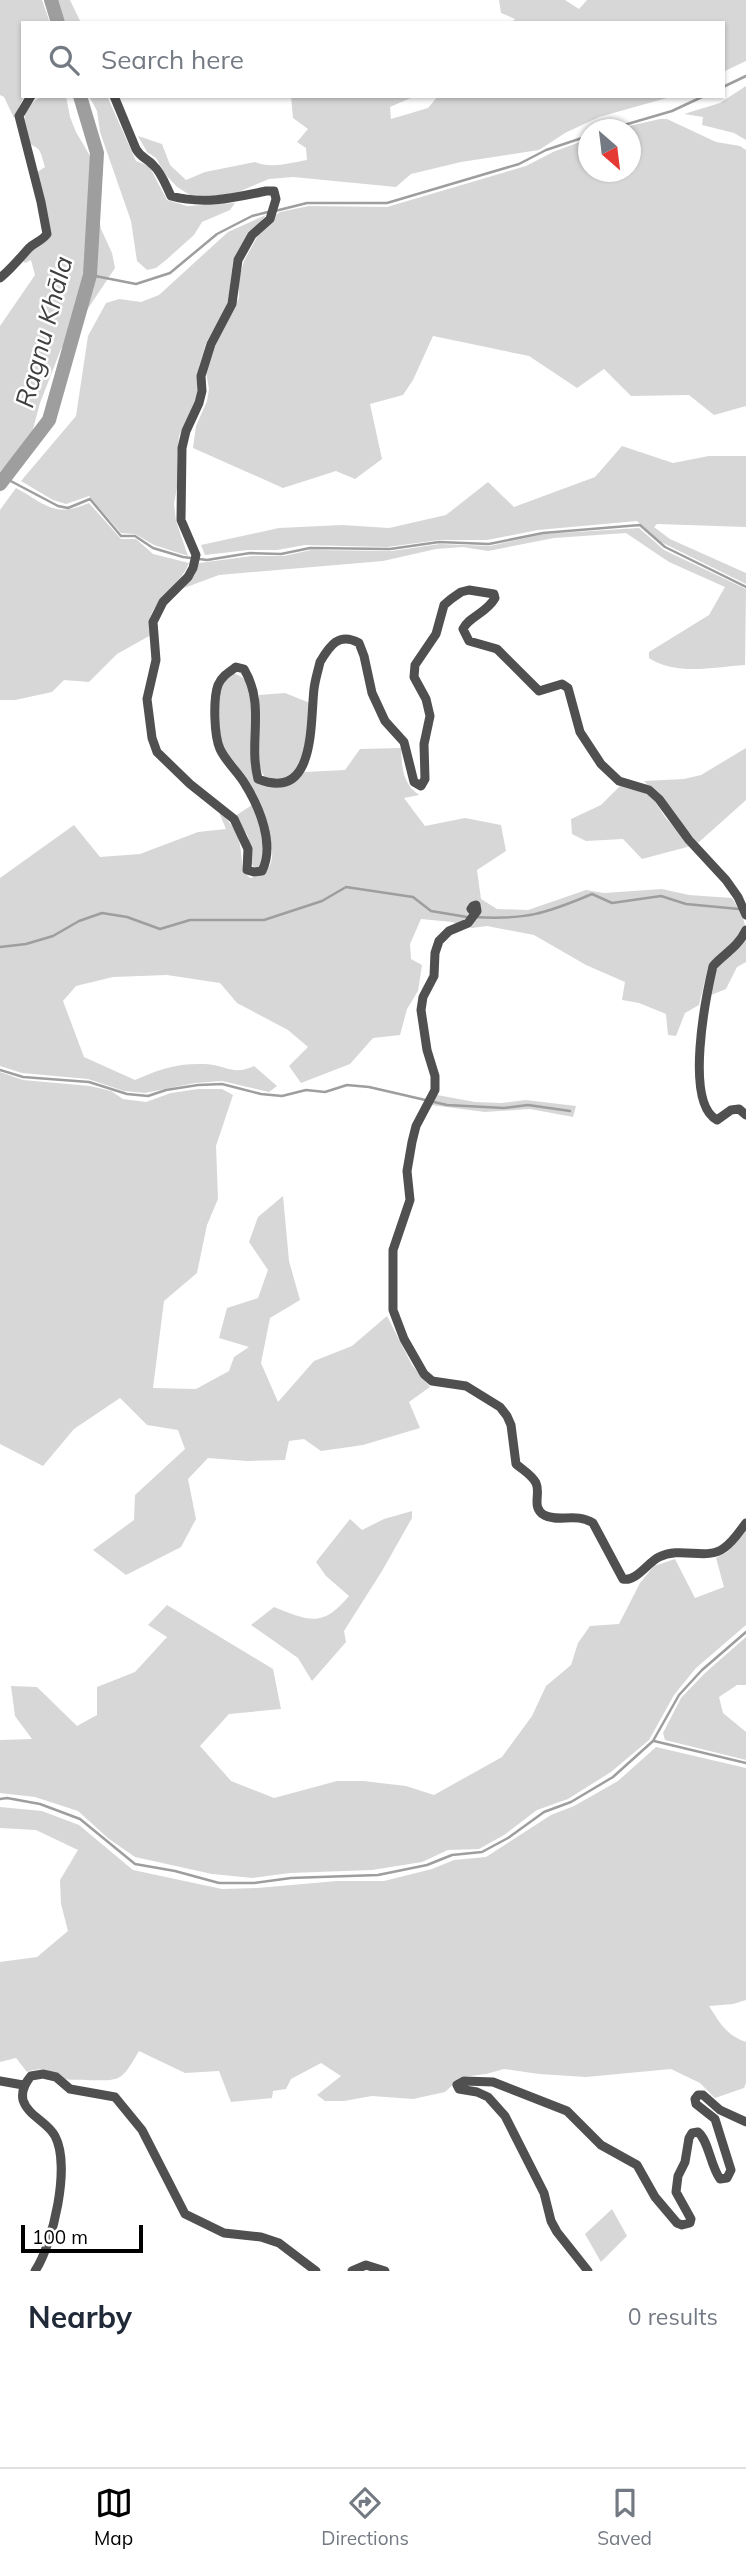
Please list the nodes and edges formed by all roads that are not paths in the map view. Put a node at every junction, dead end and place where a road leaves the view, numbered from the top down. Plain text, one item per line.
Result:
1 (30, 98) edge
2 (115, 98) edge
3 (0, 278) edge
4 (474, 912) dead end
5 (746, 915) edge
6 (746, 930) edge
7 (746, 1115) edge
8 (746, 1523) edge
9 (0, 2081) edge
10 (23, 2085) junction
11 (746, 2122) edge
12 (35, 2271) edge
13 (316, 2271) edge
14 (352, 2271) edge
15 (385, 2271) edge
16 (588, 2271) edge

1 - 3 street
2 - 5 street
4 - 8 street
6 - 7 street
9 - 10 street
10 - 12 street
10 - 13 street
11 - 16 street
14 - 15 street

